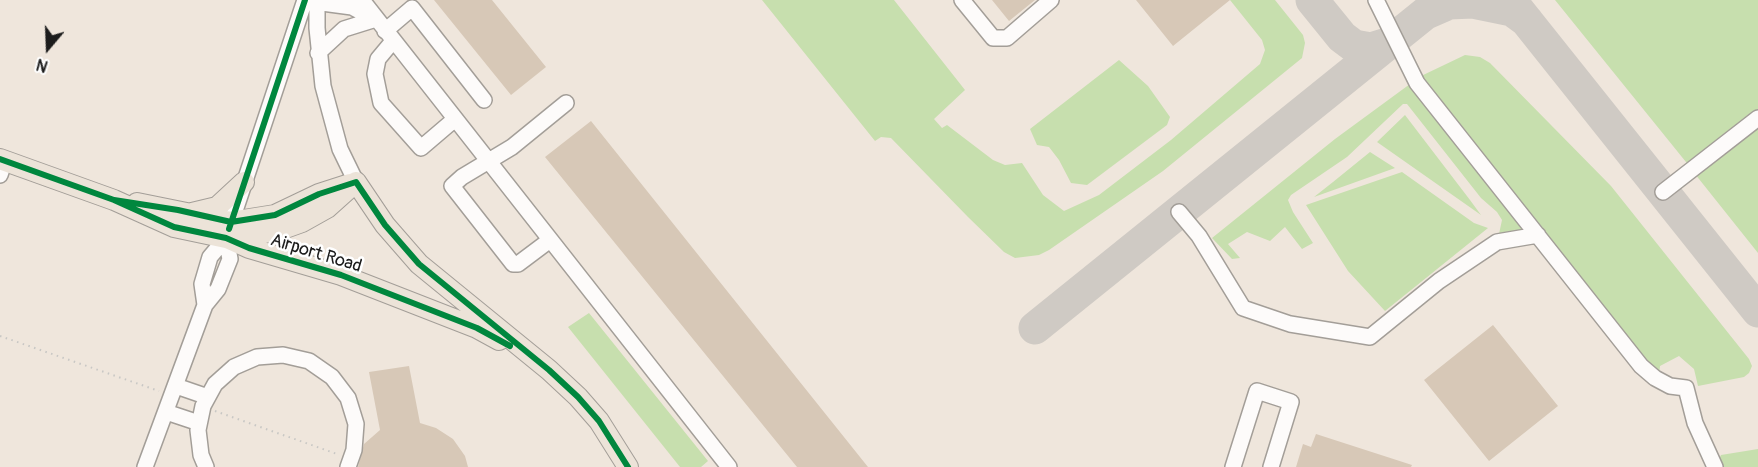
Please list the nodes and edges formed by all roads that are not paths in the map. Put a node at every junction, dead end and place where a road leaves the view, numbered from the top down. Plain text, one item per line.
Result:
1 (362, 0) edge
2 (962, 0) edge
3 (1051, 0) edge
4 (1376, 0) edge
5 (311, 1) edge
6 (385, 30) junction
7 (318, 53) junction
8 (484, 100) dead end
9 (566, 103) dead end
10 (1758, 118) edge
11 (455, 119) junction
12 (488, 161) junction
13 (2, 165) edge
14 (244, 182) junction
15 (356, 182) junction
16 (1663, 192) dead end
17 (114, 200) junction
18 (1179, 212) dead end
19 (190, 214) junction
20 (229, 230) junction
21 (1538, 236) junction
22 (550, 240) junction
23 (539, 361) junction
24 (176, 386) junction
25 (208, 397) junction
26 (166, 412) junction
27 (199, 423) junction
28 (145, 467) edge
29 (206, 467) edge
30 (348, 467) edge
31 (628, 467) edge
32 (729, 467) edge
33 (1233, 467) edge
34 (1271, 467) edge
35 (1715, 467) edge

1 - 6 street
2 - 3 street
4 - 21 street
5 - 6 street
5 - 7 street
5 - 14 street
6 - 7 street
6 - 8 street
6 - 11 street
6 - 11 street
7 - 15 street
9 - 12 street
10 - 16 street
11 - 12 street
12 - 22 street
12 - 22 street
13 - 17 main road, Airport Road
14 - 19 main road
14 - 20 street
15 - 20 main road, Airport Road
15 - 23 main road
17 - 19 main road, Airport Road
17 - 20 main road, Airport Road
18 - 21 street
19 - 20 main road, Airport Road
20 - 23 main road, Airport Road
20 - 24 street
21 - 35 street
22 - 32 street
23 - 31 main road
24 - 25 street
24 - 26 street
25 - 27 street
25 - 30 street
26 - 27 street
26 - 28 street
27 - 29 street
33 - 34 street

